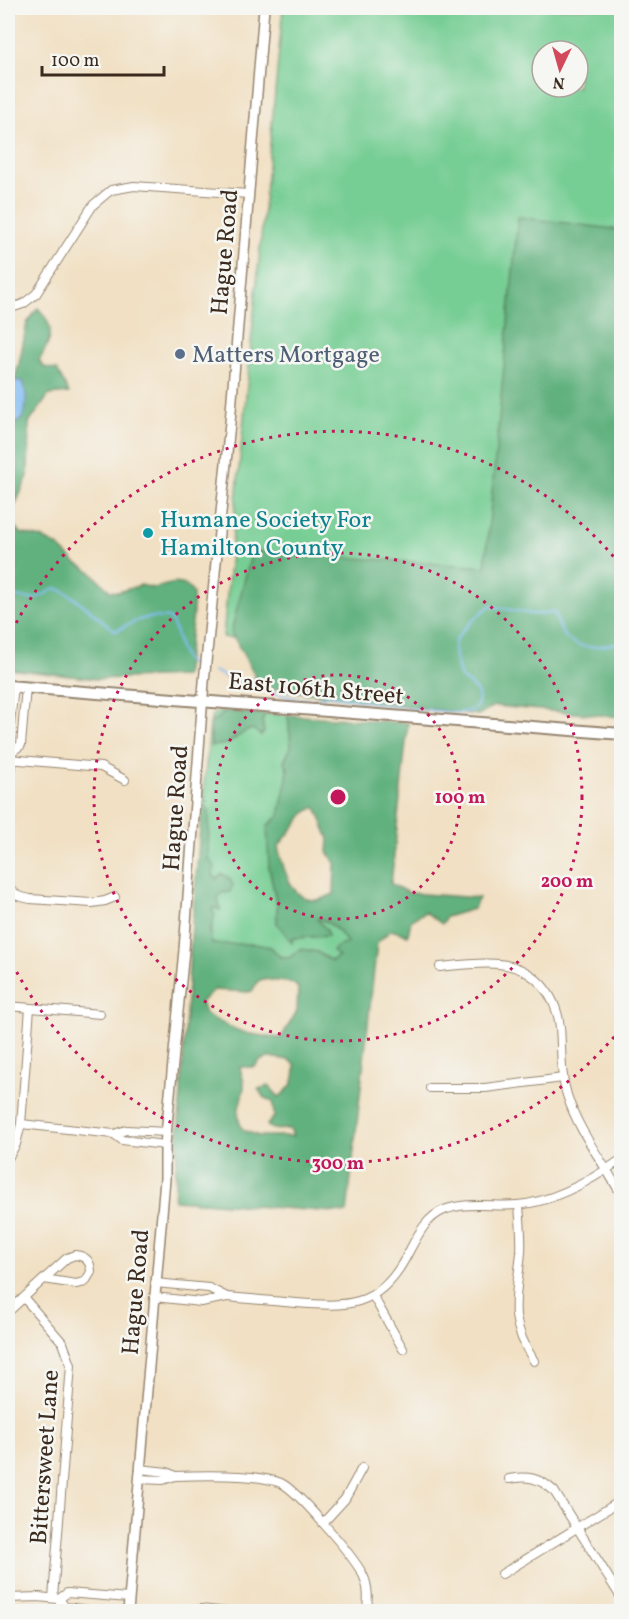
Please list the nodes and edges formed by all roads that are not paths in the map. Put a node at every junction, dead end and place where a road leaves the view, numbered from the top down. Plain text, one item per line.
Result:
1 (264, 8) edge
2 (248, 194) junction
3 (8, 309) edge
4 (16, 686) edge
5 (202, 700) junction
6 (621, 734) edge
7 (11, 756) edge
8 (125, 780) dead end
9 (8, 814) edge
10 (8, 887) edge
11 (114, 897) dead end
12 (440, 967) dead end
13 (8, 1006) edge
14 (30, 1008) junction
15 (100, 1014) dead end
16 (563, 1078) junction
17 (430, 1088) dead end
18 (21, 1124) junction
19 (167, 1132) junction
20 (114, 1134) junction
21 (165, 1145) junction
22 (8, 1158) edge
23 (621, 1159) edge
24 (607, 1169) junction
25 (621, 1196) edge
26 (519, 1205) junction
27 (44, 1279) junction
28 (155, 1283) junction
29 (373, 1296) junction
30 (154, 1297) junction
31 (227, 1297) junction
32 (24, 1298) junction
33 (8, 1312) edge
34 (403, 1349) dead end
35 (534, 1360) dead end
36 (362, 1467) dead end
37 (140, 1474) junction
38 (509, 1479) dead end
39 (621, 1500) edge
40 (323, 1524) junction
41 (577, 1527) junction
42 (502, 1574) dead end
43 (8, 1598) edge
44 (129, 1598) junction
45 (56, 1599) junction
46 (621, 1599) edge
47 (201, 1609) dead end
48 (104, 1611) edge
49 (128, 1611) edge
50 (227, 1611) edge
51 (367, 1611) edge

1 - 2 street, Hague Road
2 - 3 street
2 - 5 street, Hague Road
4 - 5 main road, East 106th Street
4 - 7 street
4 - 7 street
5 - 6 main road, East 106th Street
5 - 19 street, Hague Road
7 - 8 street
7 - 9 street
10 - 11 street
12 - 16 street
13 - 14 street
14 - 15 street
14 - 18 street
16 - 17 street
16 - 24 street
18 - 20 street
18 - 22 street
19 - 20 street
19 - 21 street, Hague Road
20 - 21 street
21 - 28 street, Hague Road
23 - 24 street
24 - 25 street
24 - 26 street
26 - 29 street
26 - 35 street
27 - 27 street
27 - 32 street
28 - 30 street, Hague Road
28 - 31 street
29 - 31 street
29 - 34 street
30 - 31 street
30 - 37 street, Hague Road
32 - 33 street
32 - 45 street, Bittersweet Lane
36 - 40 street
37 - 40 street
37 - 44 street, Hague Road
38 - 41 street
39 - 41 street
40 - 51 street
41 - 42 street
41 - 46 street
43 - 45 street
44 - 45 street
44 - 49 street, Hague Road
45 - 48 street
47 - 50 street

